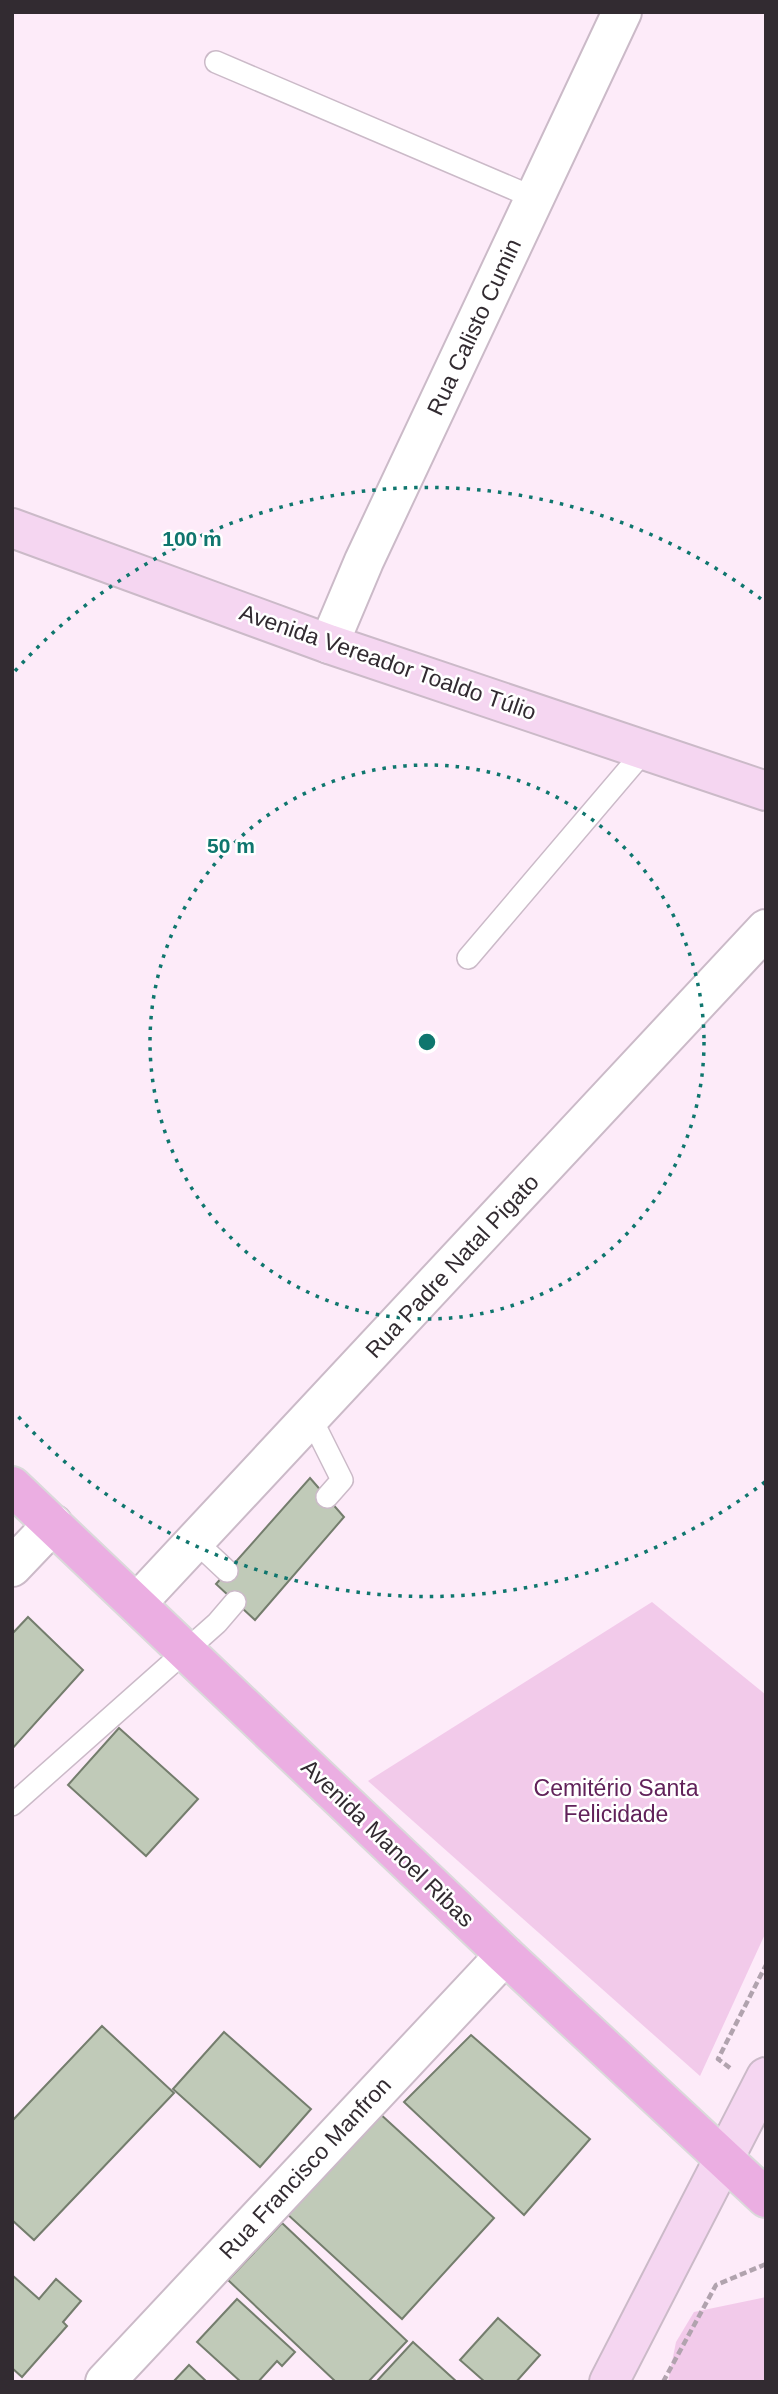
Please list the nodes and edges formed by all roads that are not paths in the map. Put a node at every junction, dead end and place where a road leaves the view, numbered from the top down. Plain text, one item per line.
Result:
1 (622, 12) edge
2 (216, 62) dead end
3 (535, 198) junction
4 (12, 528) edge
5 (329, 644) junction
6 (645, 750) junction
7 (765, 788) edge
8 (766, 929) edge
9 (468, 958) dead end
10 (311, 1418) junction
11 (12, 1486) edge
12 (327, 1497) dead end
13 (53, 1524) junction
14 (196, 1542) junction
15 (12, 1567) edge
16 (227, 1571) dead end
17 (234, 1602) dead end
18 (137, 1603) junction
19 (186, 1649) junction
20 (12, 1805) edge
21 (505, 1955) junction
22 (762, 2084) edge
23 (724, 2161) junction
24 (766, 2199) edge
25 (105, 2382) edge
26 (610, 2382) edge

1 - 3 street, Rua Calisto Cumin
2 - 3 lane
3 - 5 street, Rua Calisto Cumin
4 - 5 main road, Avenida Vereador Toaldo Túlio
5 - 6 main road, Avenida Vereador Toaldo Túlio
6 - 7 main road, Avenida Vereador Toaldo Túlio
6 - 9 lane
8 - 10 street, Rua Padre Natal Pigato
10 - 12 lane
10 - 14 street, Rua Padre Natal Pigato
11 - 13 main road, Avenida Manoel Ribas
13 - 15 street
13 - 18 main road, Avenida Manoel Ribas
14 - 16 lane
14 - 18 street, Rua Padre Natal Pigato
17 - 19 lane
18 - 19 main road, Avenida Manoel Ribas
19 - 20 lane
19 - 21 main road, Avenida Manoel Ribas
21 - 23 main road, Avenida Manoel Ribas
21 - 25 street, Rua Francisco Manfron
22 - 23 main road
23 - 24 main road, Avenida Manoel Ribas
23 - 26 main road

